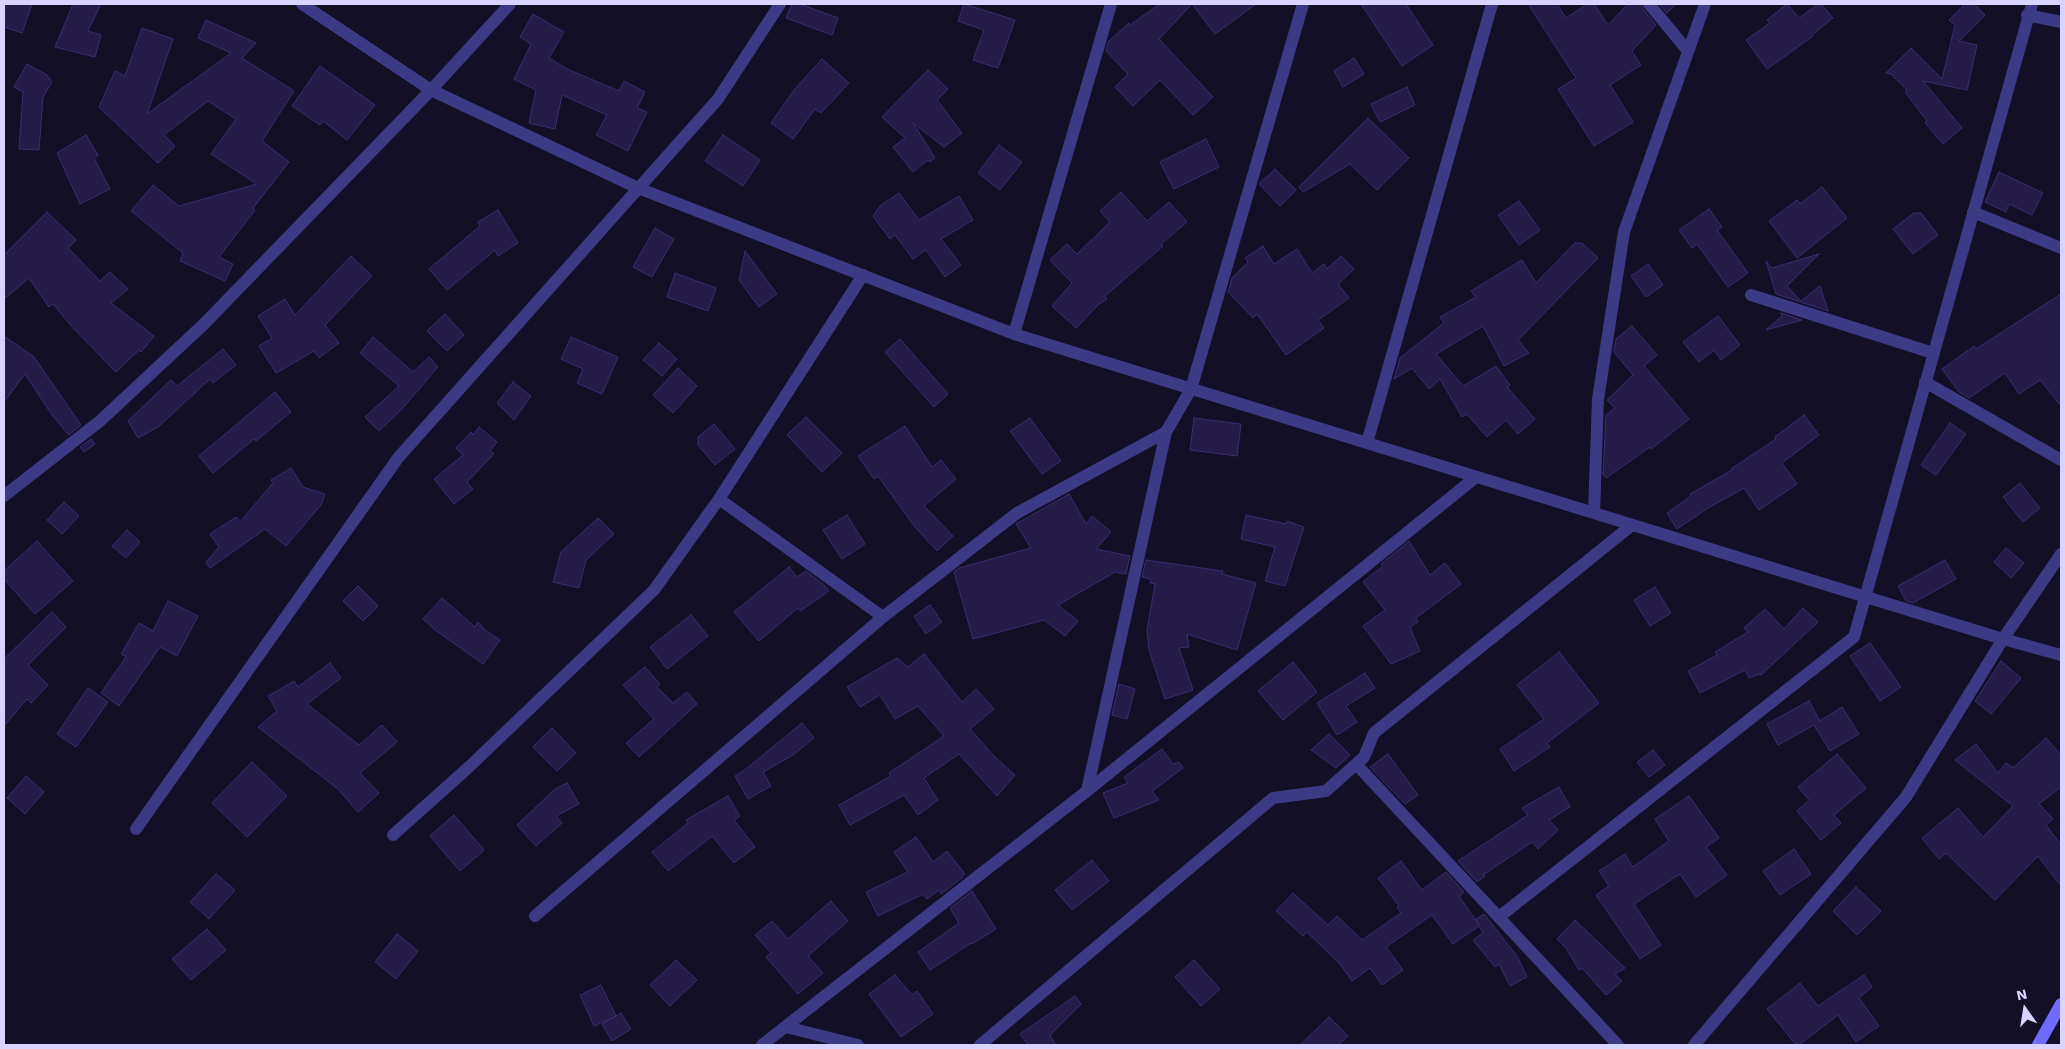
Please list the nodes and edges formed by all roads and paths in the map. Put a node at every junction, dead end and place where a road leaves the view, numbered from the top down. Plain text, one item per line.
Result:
1 (302, 4) edge
2 (510, 4) edge
3 (780, 4) edge
4 (1111, 4) edge
5 (1303, 4) edge
6 (1492, 4) edge
7 (1649, 4) edge
8 (1704, 4) edge
9 (2029, 9) edge
10 (2061, 22) edge
11 (1688, 51) junction
12 (431, 90) junction
13 (638, 188) junction
14 (1973, 212) junction
15 (2061, 248) edge
16 (863, 275) junction
17 (1751, 295) dead end
18 (1014, 334) junction
19 (1933, 353) junction
20 (1925, 382) junction
21 (1191, 389) junction
22 (1166, 432) junction
23 (1368, 443) junction
24 (2061, 460) edge
25 (1476, 477) junction
26 (4, 496) edge
27 (719, 499) junction
28 (1594, 513) junction
29 (1632, 525) junction
30 (2061, 554) edge
31 (1866, 598) junction
32 (883, 616) junction
33 (2003, 639) junction
34 (2061, 655) edge
35 (1356, 764) junction
36 (1087, 791) junction
37 (136, 829) dead end
38 (393, 835) dead end
39 (536, 916) dead end
40 (1499, 917) junction
41 (2061, 1004) edge
42 (786, 1027) junction
43 (762, 1045) edge
44 (858, 1045) edge
45 (980, 1045) edge
46 (1618, 1045) edge
47 (1694, 1045) edge
48 (2038, 1045) edge

1 - 12 street
2 - 12 street
3 - 13 street
4 - 18 street
5 - 21 street
6 - 23 street
7 - 11 street
8 - 11 street
9 - 10 street
9 - 14 street
11 - 28 street
12 - 13 street
12 - 26 street
13 - 16 street
13 - 37 street
14 - 15 street
14 - 19 street
16 - 18 street
16 - 27 street
17 - 19 street
18 - 21 street
19 - 20 street
20 - 24 street
20 - 31 street
21 - 22 street
21 - 23 street
22 - 32 street
22 - 36 street
23 - 25 street
25 - 28 street
25 - 36 street
27 - 32 street
27 - 38 street
28 - 29 street
29 - 31 street
29 - 35 street
30 - 33 street
31 - 33 street
31 - 40 street
32 - 39 street
33 - 34 street
33 - 47 street
35 - 40 street
35 - 45 street
36 - 42 street
40 - 46 street
41 - 48 street
42 - 43 street
42 - 44 street

